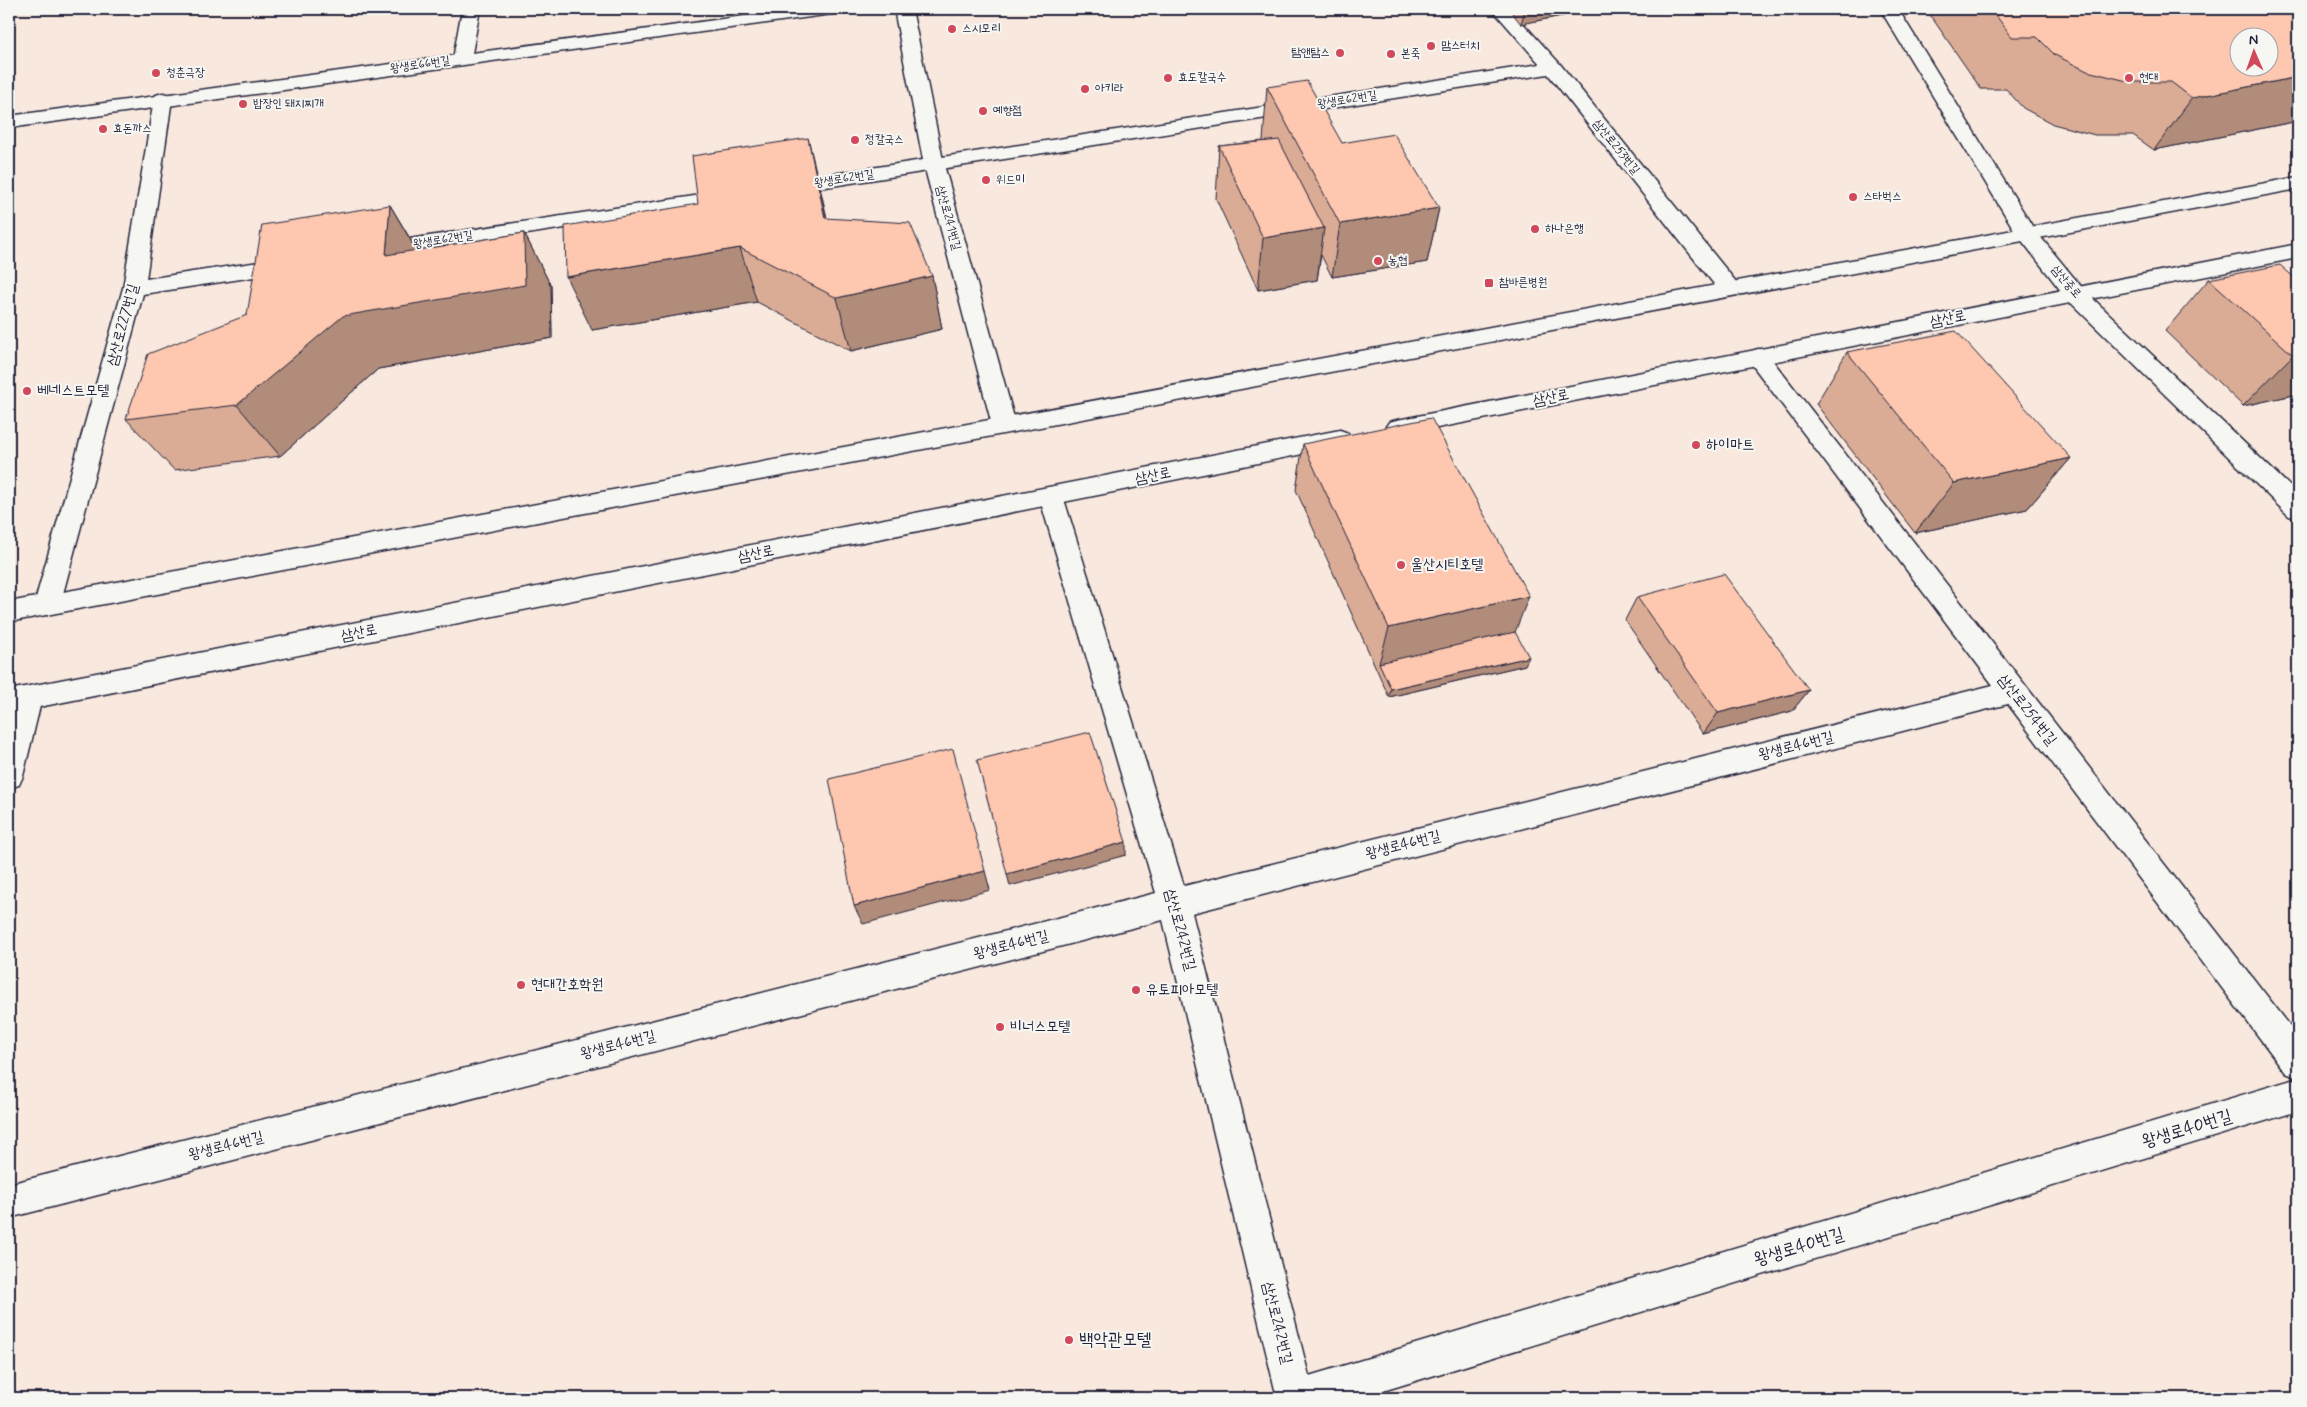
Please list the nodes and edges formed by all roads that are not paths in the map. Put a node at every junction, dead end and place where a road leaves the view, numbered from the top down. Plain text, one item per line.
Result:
1 (471, 9) edge
2 (832, 9) edge
3 (903, 9) edge
4 (1501, 9) edge
5 (1889, 9) edge
6 (462, 59) junction
7 (1553, 68) junction
8 (163, 99) junction
9 (9, 122) edge
10 (934, 165) junction
11 (2298, 183) edge
12 (2026, 233) junction
13 (2298, 252) edge
14 (361, 253) edge
15 (312, 261) edge
16 (134, 288) junction
17 (1729, 288) junction
18 (2076, 295) junction
19 (1758, 357) junction
20 (1004, 425) junction
21 (1051, 496) junction
22 (2298, 509) edge
23 (47, 605) junction
24 (9, 612) edge
25 (2013, 691) junction
26 (18, 700) edge
27 (9, 776) edge
28 (1174, 903) junction
29 (2298, 1062) edge
30 (2298, 1095) edge
31 (9, 1201) edge
32 (1296, 1398) edge
33 (1300, 1398) edge

1 - 6 street
2 - 6 street, 왕생로66번길
3 - 10 street, 삼산로241번길
4 - 7 street, 삼산로253번길
5 - 12 street, 삼산중로
6 - 8 street, 왕생로66번길
7 - 10 street, 왕생로62번길
7 - 17 street, 삼산로253번길
8 - 9 street, 왕생로66번길
8 - 16 street, 삼산로227번길
10 - 14 street, 왕생로62번길
10 - 20 street, 삼산로241번길
11 - 12 street
12 - 17 street
12 - 18 street, 삼산중로
13 - 18 street, 삼산로
15 - 16 street
16 - 23 street, 삼산로227번길
17 - 20 street
18 - 19 street, 삼산로
18 - 22 street, 삼산중로
19 - 21 street, 삼산로
19 - 25 street, 삼산로254번길
20 - 23 street
21 - 26 street, 삼산로
21 - 28 street, 삼산로242번길
23 - 24 street
25 - 28 street, 왕생로46번길
25 - 29 street, 삼산로254번길
26 - 27 street
28 - 31 street, 왕생로46번길
28 - 32 street, 삼산로242번길
30 - 33 street, 왕생로40번길

